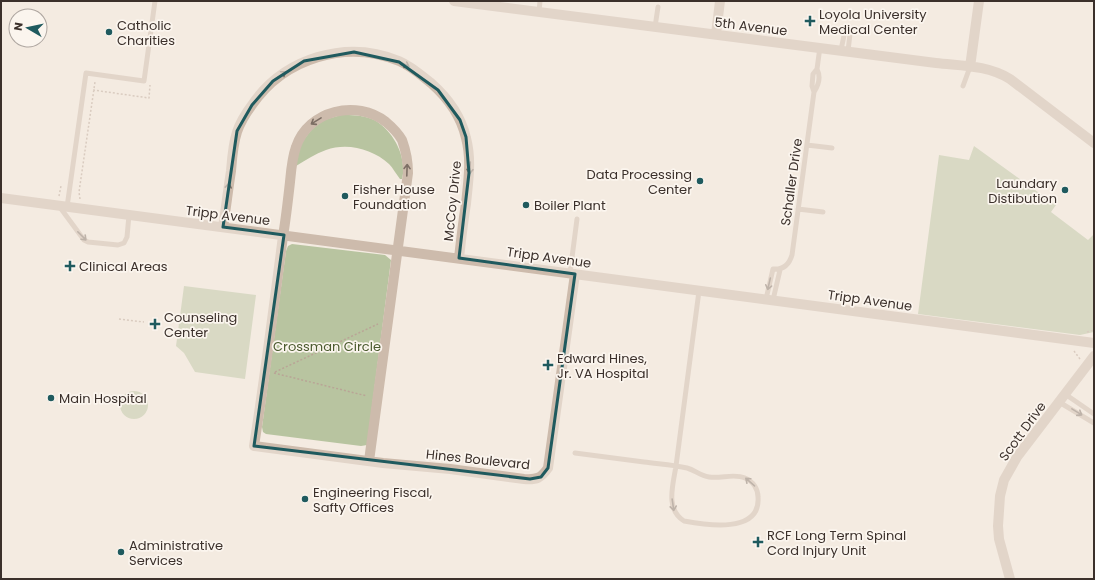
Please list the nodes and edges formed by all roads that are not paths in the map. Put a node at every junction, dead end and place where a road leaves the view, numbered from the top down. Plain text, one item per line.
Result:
1 (155, 1) edge
2 (454, 1) edge
3 (540, 1) edge
4 (720, 1) edge
5 (979, 1) edge
6 (658, 7) dead end
7 (539, 12) junction
8 (655, 27) junction
9 (716, 34) junction
10 (820, 47) junction
11 (970, 67) junction
12 (964, 86) dead end
13 (1094, 143) edge
14 (807, 145) junction
15 (832, 148) dead end
16 (1, 198) edge
17 (62, 203) junction
18 (798, 209) junction
19 (823, 212) dead end
20 (130, 215) junction
21 (577, 219) dead end
22 (223, 227) junction
23 (284, 235) junction
24 (398, 250) junction
25 (459, 258) junction
26 (780, 270) junction
27 (573, 273) junction
28 (699, 290) junction
29 (769, 300) junction
30 (1094, 343) edge
31 (1094, 356) edge
32 (1062, 398) junction
33 (1094, 414) edge
34 (1094, 423) edge
35 (575, 453) dead end
36 (369, 460) junction
37 (676, 466) junction
38 (1010, 579) edge

1 - 17 lane
2 - 7 street, 5th Avenue
3 - 7 lane
4 - 9 street
5 - 11 street
6 - 8 lane
7 - 8 street, 5th Avenue
8 - 9 street, 5th Avenue
9 - 10 street, 5th Avenue
10 - 11 street, 5th Avenue
10 - 14 lane, Schaller Drive
11 - 12 lane
11 - 13 street, 5th Avenue
14 - 15 lane
14 - 18 lane, Schaller Drive
16 - 17 street, Tripp Avenue
17 - 20 street, Tripp Avenue
17 -> 20 lane
18 - 19 lane
18 - 26 lane, Schaller Drive
20 - 22 street, Tripp Avenue
21 - 27 lane
22 - 23 street, Tripp Avenue
22 -> 25 street, McCoy Drive
23 - 24 street, Tripp Avenue
24 -> 23 street
23 - 36 street, Hines Boulevard
24 - 25 street, Tripp Avenue
24 - 36 street
25 - 27 street, Tripp Avenue
26 - 29 lane, Schaller Drive
26 -> 29 lane
27 - 28 street, Tripp Avenue
27 - 36 street, Hines Boulevard
28 - 29 street, Tripp Avenue
28 - 37 lane
29 - 30 street, Tripp Avenue
31 - 32 street, Scott Drive
32 - 33 lane
32 -> 34 lane
32 - 38 street, Scott Drive
35 - 37 lane
37 -> 37 lane

